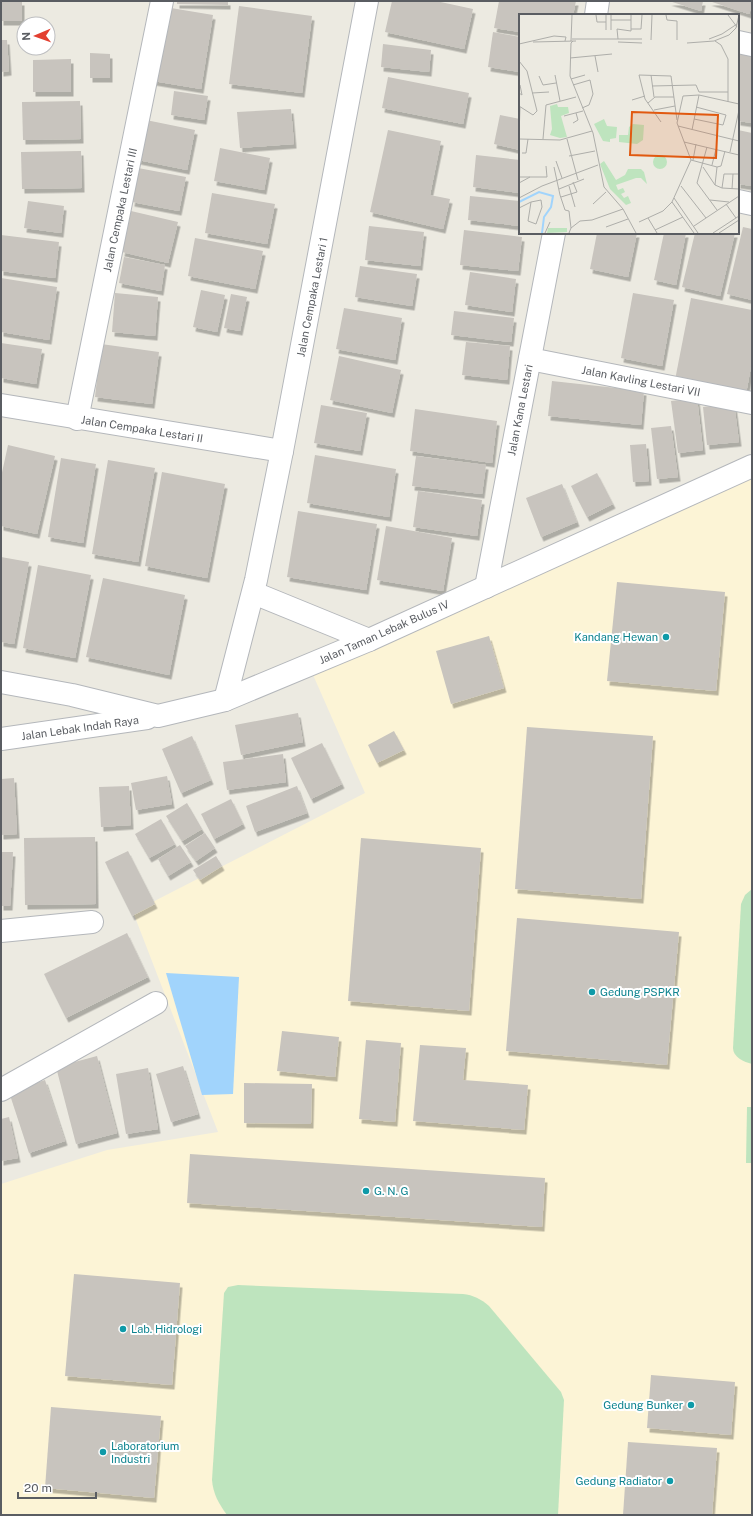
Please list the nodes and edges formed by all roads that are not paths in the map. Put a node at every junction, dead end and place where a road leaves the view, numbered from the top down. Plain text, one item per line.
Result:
1 (162, 1) edge
2 (367, 1) edge
3 (598, 1) edge
4 (596, 14) edge
5 (739, 42) edge
6 (752, 45) edge
7 (739, 201) edge
8 (752, 204) edge
9 (554, 234) edge
10 (530, 360) junction
11 (752, 403) edge
12 (1, 405) edge
13 (77, 419) junction
14 (282, 452) junction
15 (752, 466) edge
16 (486, 587) junction
17 (254, 593) junction
18 (369, 640) junction
19 (1, 682) edge
20 (225, 700) junction
21 (158, 716) junction
22 (1, 739) edge
23 (92, 922) dead end
24 (1, 931) edge
25 (156, 1003) dead end
26 (1, 1090) edge

1 - 13 street, Jalan Cempaka Lestari III
2 - 14 street, Jalan Cempaka Lestari 1
3 - 4 street
5 - 6 street
7 - 8 street
9 - 10 street, Jalan Kana Lestari
10 - 11 street, Jalan Kavling Lestari VII
10 - 16 street, Jalan Kana Lestari
12 - 13 street, Jalan Cempaka Lestari II
13 - 14 street, Jalan Cempaka Lestari II
14 - 17 street, Jalan Cempaka Lestari 1
15 - 16 street, Jalan Taman Lebak Bulus IV
16 - 18 street, Jalan Taman Lebak Bulus IV
17 - 18 street
17 - 20 street, Jalan Cempaka Lestari 1
18 - 20 street, Jalan Taman Lebak Bulus IV
19 - 21 street, Jalan Taman Lebak Bulus IV
20 - 21 street, Jalan Taman Lebak Bulus IV
21 - 22 street, Jalan Lebak Indah Raya
23 - 24 street
25 - 26 street

